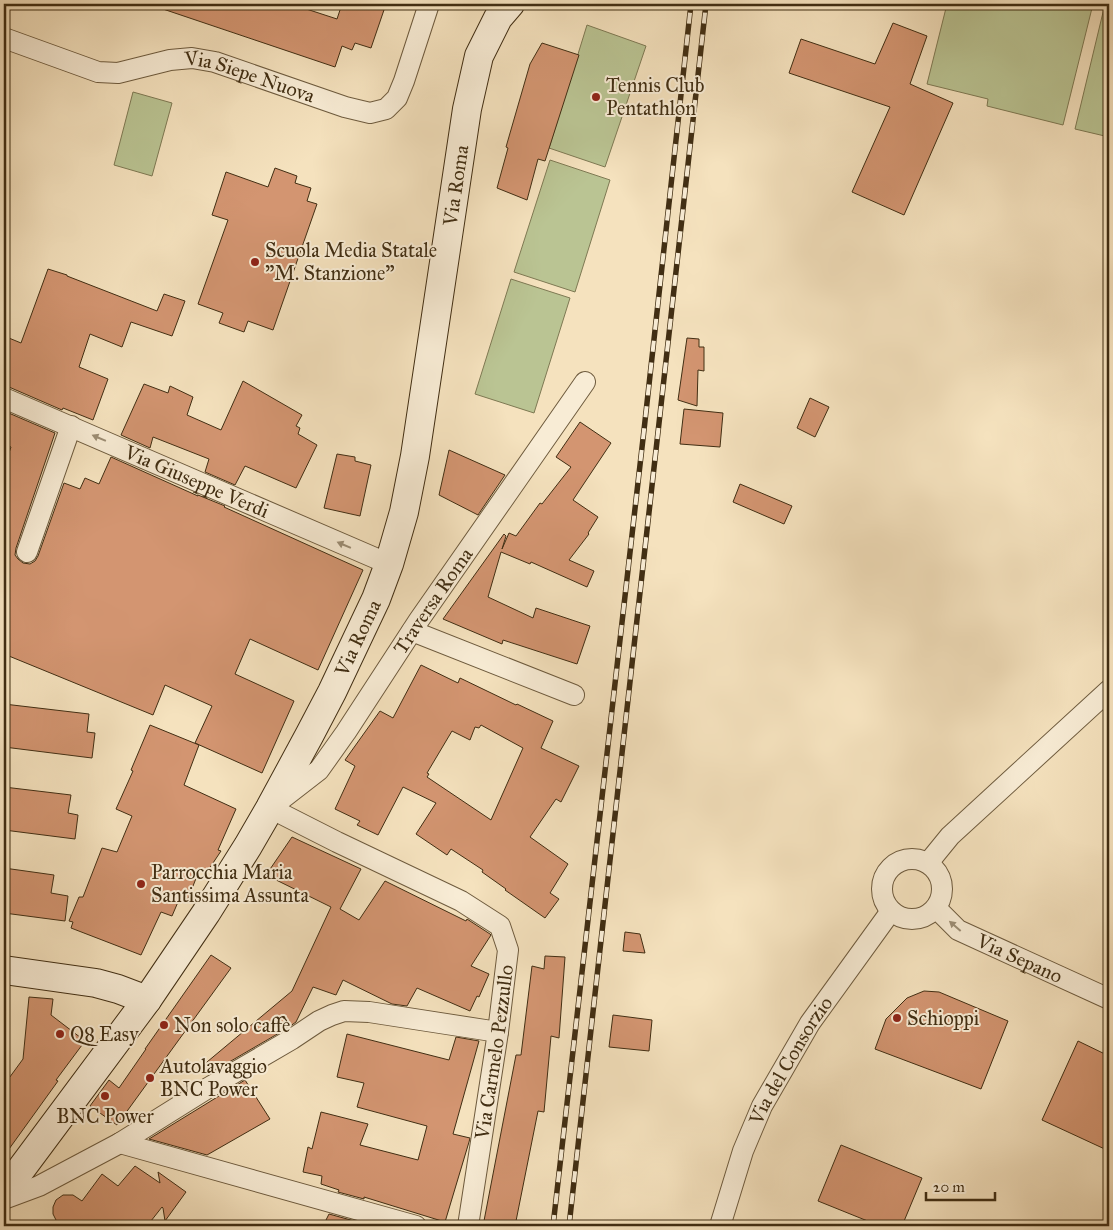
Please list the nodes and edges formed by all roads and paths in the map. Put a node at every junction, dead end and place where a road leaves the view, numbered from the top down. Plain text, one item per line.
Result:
1 (429, 4) edge
2 (510, 4) edge
3 (4, 38) edge
4 (585, 382) dead end
5 (4, 398) edge
6 (71, 426) junction
7 (26, 552) dead end
8 (389, 564) junction
9 (412, 631) junction
10 (1109, 690) edge
11 (574, 695) dead end
12 (270, 808) junction
13 (928, 863) junction
14 (936, 908) junction
15 (891, 911) junction
16 (4, 970) edge
17 (1109, 999) edge
18 (147, 1000) junction
19 (498, 1032) junction
20 (120, 1143) junction
21 (4, 1192) edge
22 (4, 1199) edge
23 (416, 1226) edge
24 (468, 1226) edge
25 (720, 1226) edge

1 - 3 street, Via Siepe Nuova
2 - 8 street, Via Roma
4 - 9 street, Traversa Roma
5 - 6 street, Via Giuseppe Verdi
6 - 7 street
8 -> 6 street, Via Giuseppe Verdi
8 - 12 street, Via Roma
9 - 11 street
9 - 12 street, Traversa Roma
10 - 13 street
12 - 18 street, Via Roma
12 - 19 street, Via Carmelo Pezzullo
13 - 14 street
13 - 15 street
14 - 15 street
17 -> 14 street, Via Sepano
15 - 25 street, Via del Consorzio
16 - 18 street
18 - 21 street, Via Roma
19 - 20 street
19 - 24 street, Via Carmelo Pezzullo
20 - 22 street
20 - 23 street

